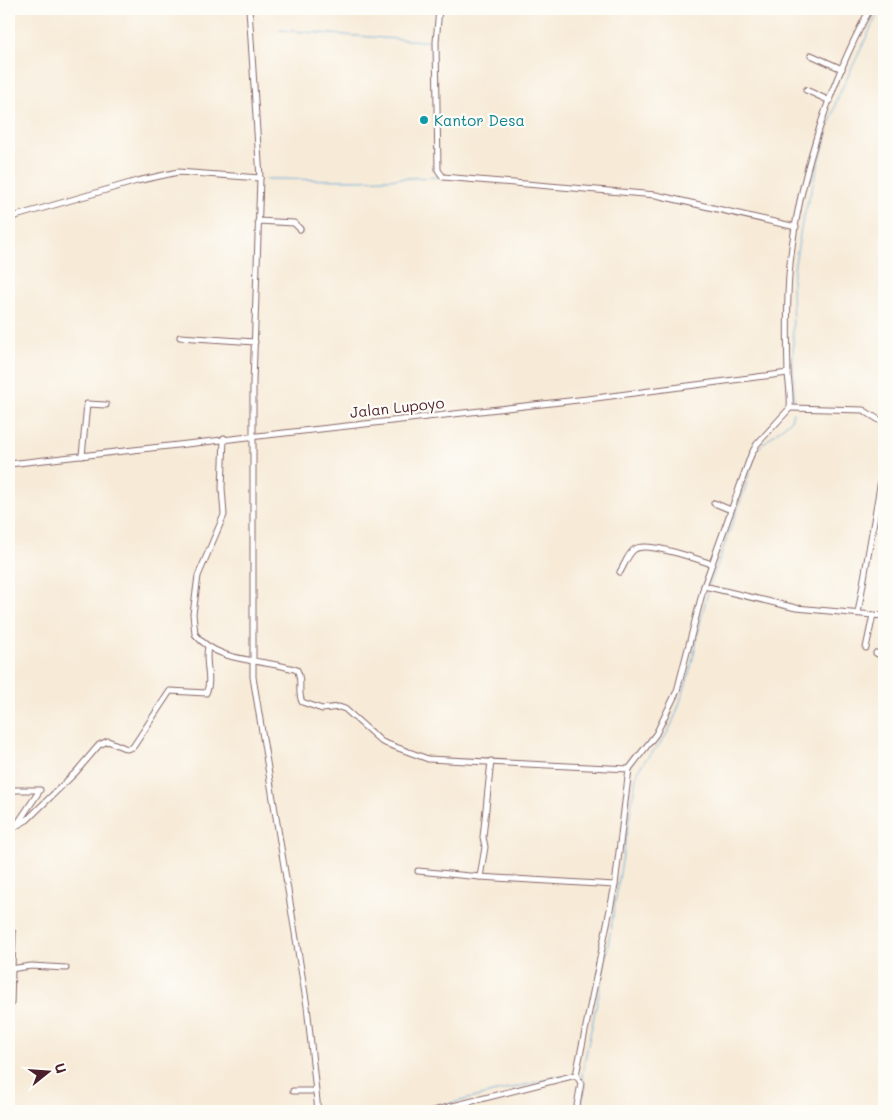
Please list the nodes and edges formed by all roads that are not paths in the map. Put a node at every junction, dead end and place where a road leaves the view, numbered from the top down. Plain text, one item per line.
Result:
1 (249, 9) edge
2 (439, 9) edge
3 (870, 9) edge
4 (811, 55) dead end
5 (842, 69) junction
6 (806, 90) dead end
7 (830, 101) junction
8 (260, 178) junction
9 (9, 218) edge
10 (258, 221) junction
11 (796, 226) junction
12 (300, 229) dead end
13 (180, 337) dead end
14 (254, 342) junction
15 (789, 376) junction
16 (106, 405) dead end
17 (790, 408) junction
18 (884, 423) edge
19 (224, 438) junction
20 (253, 438) junction
21 (82, 456) junction
22 (884, 463) edge
23 (9, 464) edge
24 (714, 503) dead end
25 (729, 509) junction
26 (709, 563) junction
27 (620, 572) dead end
28 (708, 587) junction
29 (858, 613) junction
30 (873, 615) junction
31 (884, 616) edge
32 (208, 647) junction
33 (866, 648) dead end
34 (876, 653) dead end
35 (884, 657) edge
36 (252, 662) junction
37 (491, 761) junction
38 (629, 769) junction
39 (9, 790) edge
40 (9, 826) edge
41 (16, 826) junction
42 (418, 871) dead end
43 (480, 877) junction
44 (615, 885) junction
45 (13, 933) dead end
46 (66, 968) dead end
47 (10, 969) edge
48 (10, 1004) dead end
49 (578, 1075) junction
50 (293, 1091) dead end
51 (316, 1091) junction
52 (318, 1111) edge
53 (433, 1111) edge
54 (576, 1111) edge

1 - 8 street
2 - 11 street
3 - 5 street
4 - 5 street
5 - 7 street
6 - 7 street
7 - 11 street
8 - 9 street
8 - 10 street
10 - 12 street
10 - 14 street
11 - 15 street
13 - 14 street
14 - 20 street
15 - 17 street
15 - 20 street, Jalan Lupoyo
16 - 21 street
17 - 18 street
17 - 25 street
19 - 20 street, Jalan Lupoyo
19 - 21 street, Jalan Lupoyo
19 - 32 street
20 - 36 street
21 - 23 street, Jalan Lupoyo
22 - 29 street
24 - 25 street
25 - 26 street
26 - 27 street
26 - 28 street
28 - 29 street
28 - 38 street
29 - 30 street
30 - 31 street
30 - 33 street
32 - 36 street
32 - 41 street
34 - 35 street
36 - 37 street
36 - 51 street
37 - 38 street
37 - 43 street
38 - 44 street
39 - 41 street
40 - 41 street
42 - 43 street
43 - 44 street
44 - 49 street
45 - 47 street
46 - 47 street
47 - 48 street
49 - 53 street
49 - 54 street
50 - 51 street
51 - 52 street

